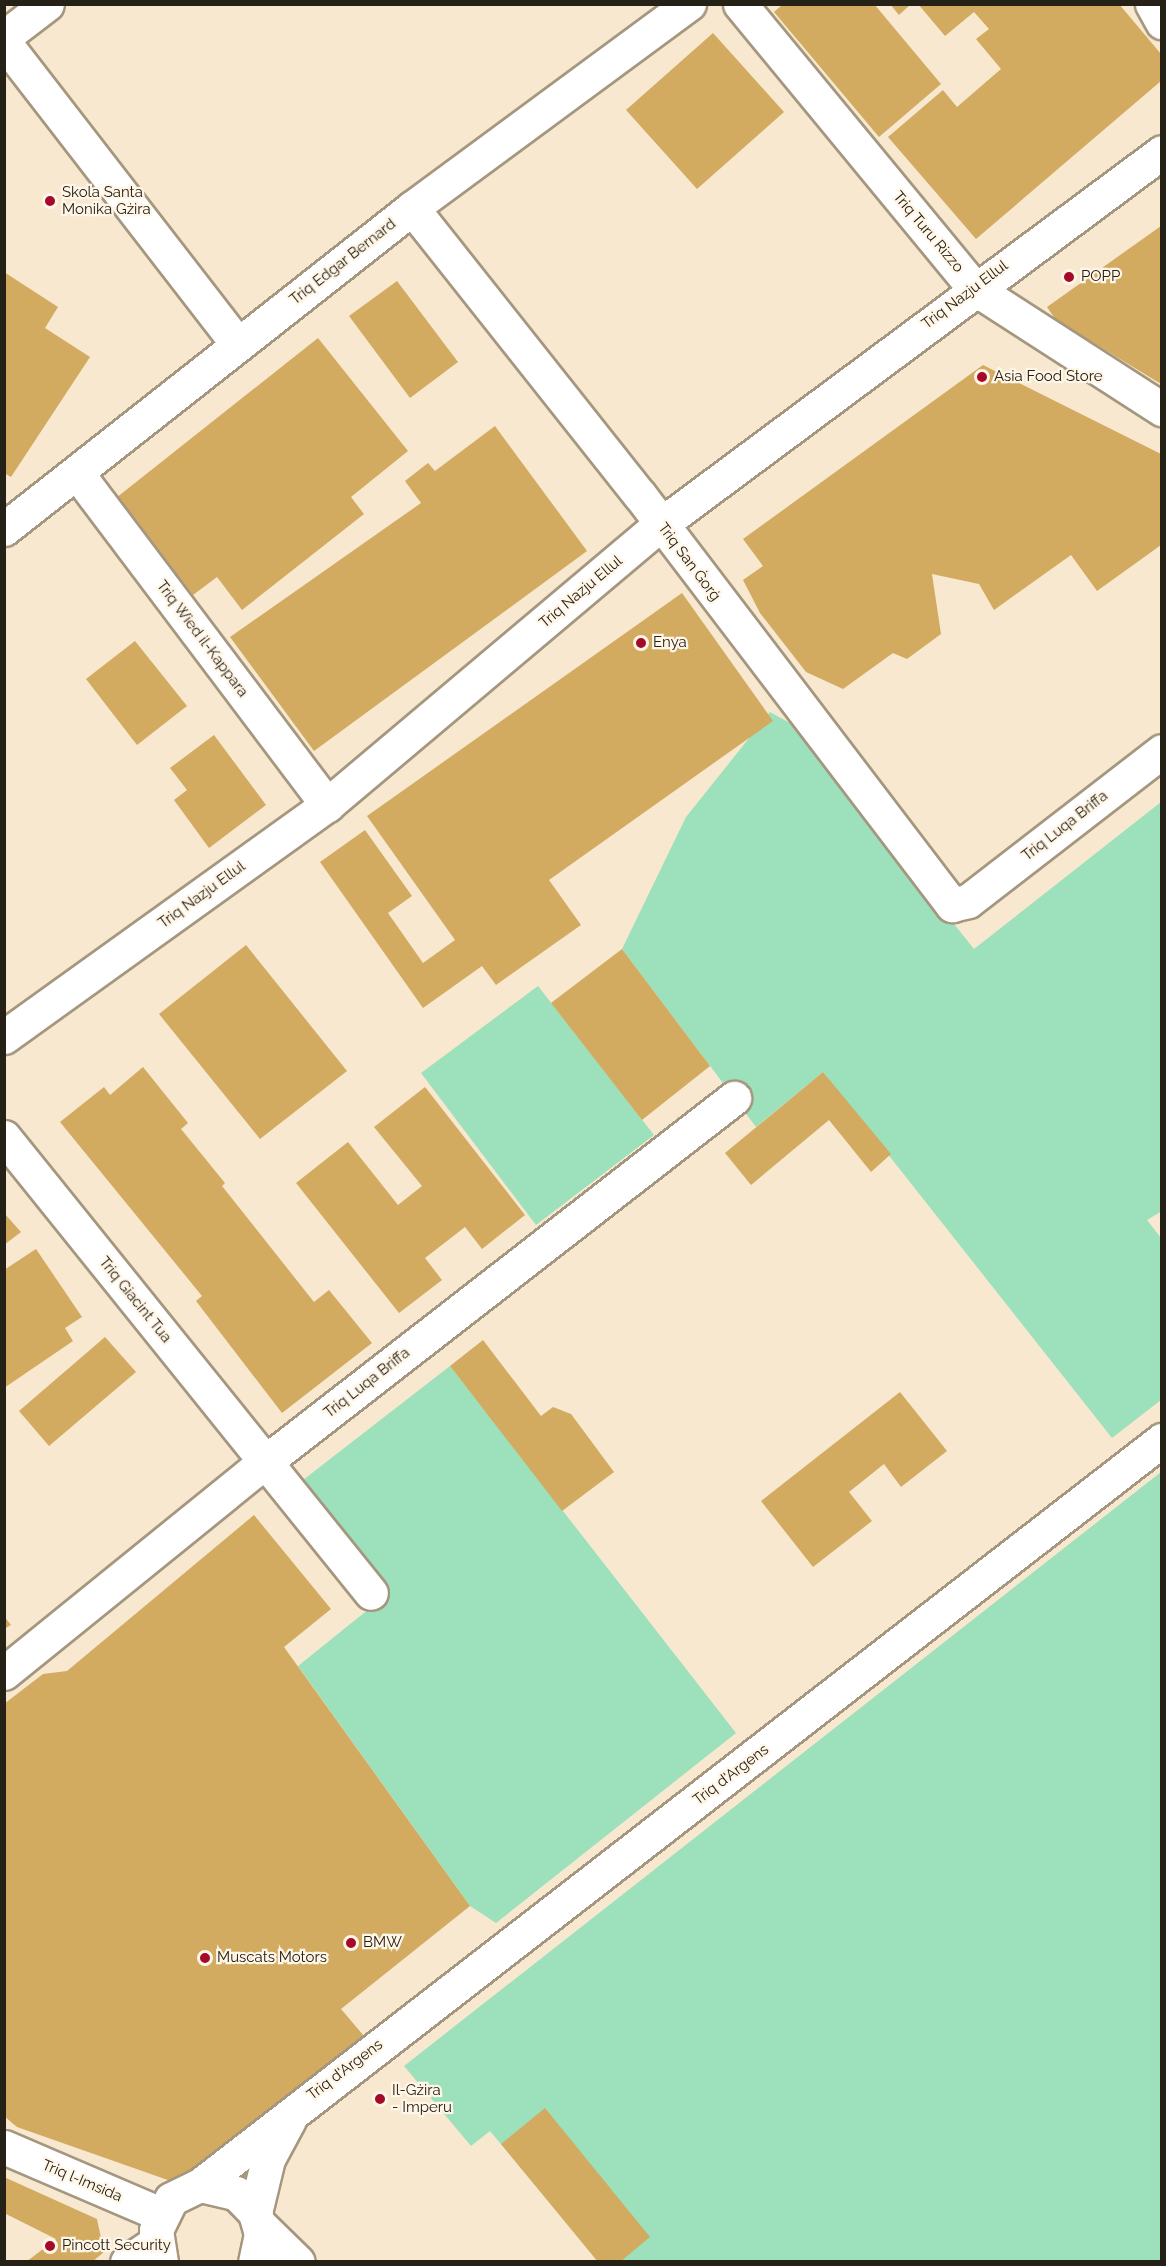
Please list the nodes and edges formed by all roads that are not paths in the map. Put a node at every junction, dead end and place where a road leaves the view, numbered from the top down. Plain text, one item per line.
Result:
1 (47, 4) edge
2 (689, 4) edge
3 (740, 4) edge
4 (1152, 4) edge
5 (1161, 22) edge
6 (4, 37) edge
7 (4, 42) edge
8 (1161, 152) edge
9 (412, 208) junction
10 (974, 288) junction
11 (237, 343) junction
12 (1161, 409) edge
13 (77, 473) junction
14 (660, 525) junction
15 (4, 529) edge
16 (1161, 752) edge
17 (327, 805) junction
18 (968, 901) joint
19 (4, 1036) edge
20 (734, 1098) dead end
21 (4, 1137) edge
22 (1161, 1440) edge
23 (265, 1462) junction
24 (371, 1593) dead end
25 (4, 1673) edge
26 (297, 2105) junction
27 (4, 2147) edge
28 (200, 2185) junction
29 (257, 2218) junction
30 (159, 2240) edge
31 (127, 2262) edge
32 (255, 2262) edge
33 (298, 2262) edge

1 - 6 street
2 - 9 street, Triq Edgar Bernard
3 - 10 street, Triq Turu Rizzo
4 - 5 street
7 - 11 street
8 - 10 street, Triq Nazju Ellul
9 - 11 street, Triq Edgar Bernard
9 - 14 street, Triq San Ġorġ
10 - 12 street, Triq Turu Rizzo
10 - 14 street, Triq Nazju Ellul
11 - 13 street, Triq Edgar Bernard
13 - 15 street, Triq Edgar Bernard
13 - 17 street, Triq Wied il-Kappara
14 - 17 street, Triq Nazju Ellul
14 - 18 street, Triq San Ġorġ
16 - 18 street, Triq Luqa Briffa
17 - 19 street, Triq Nazju Ellul
20 - 23 street, Triq Luqa Briffa
21 - 23 street, Triq Giacint Tua
22 - 26 street, Triq d'Argens
23 - 24 street, Triq Giacint Tua
23 - 25 street, Triq Luqa Briffa
26 - 28 street, Triq d'Argens
26 - 29 street, Triq d'Argens
27 - 30 street, Triq l-Imsida
28 - 29 street
28 - 30 street, Triq d'Argens
29 - 32 street, Triq d'Argens
29 - 33 street
30 - 31 street, Triq d'Argens

